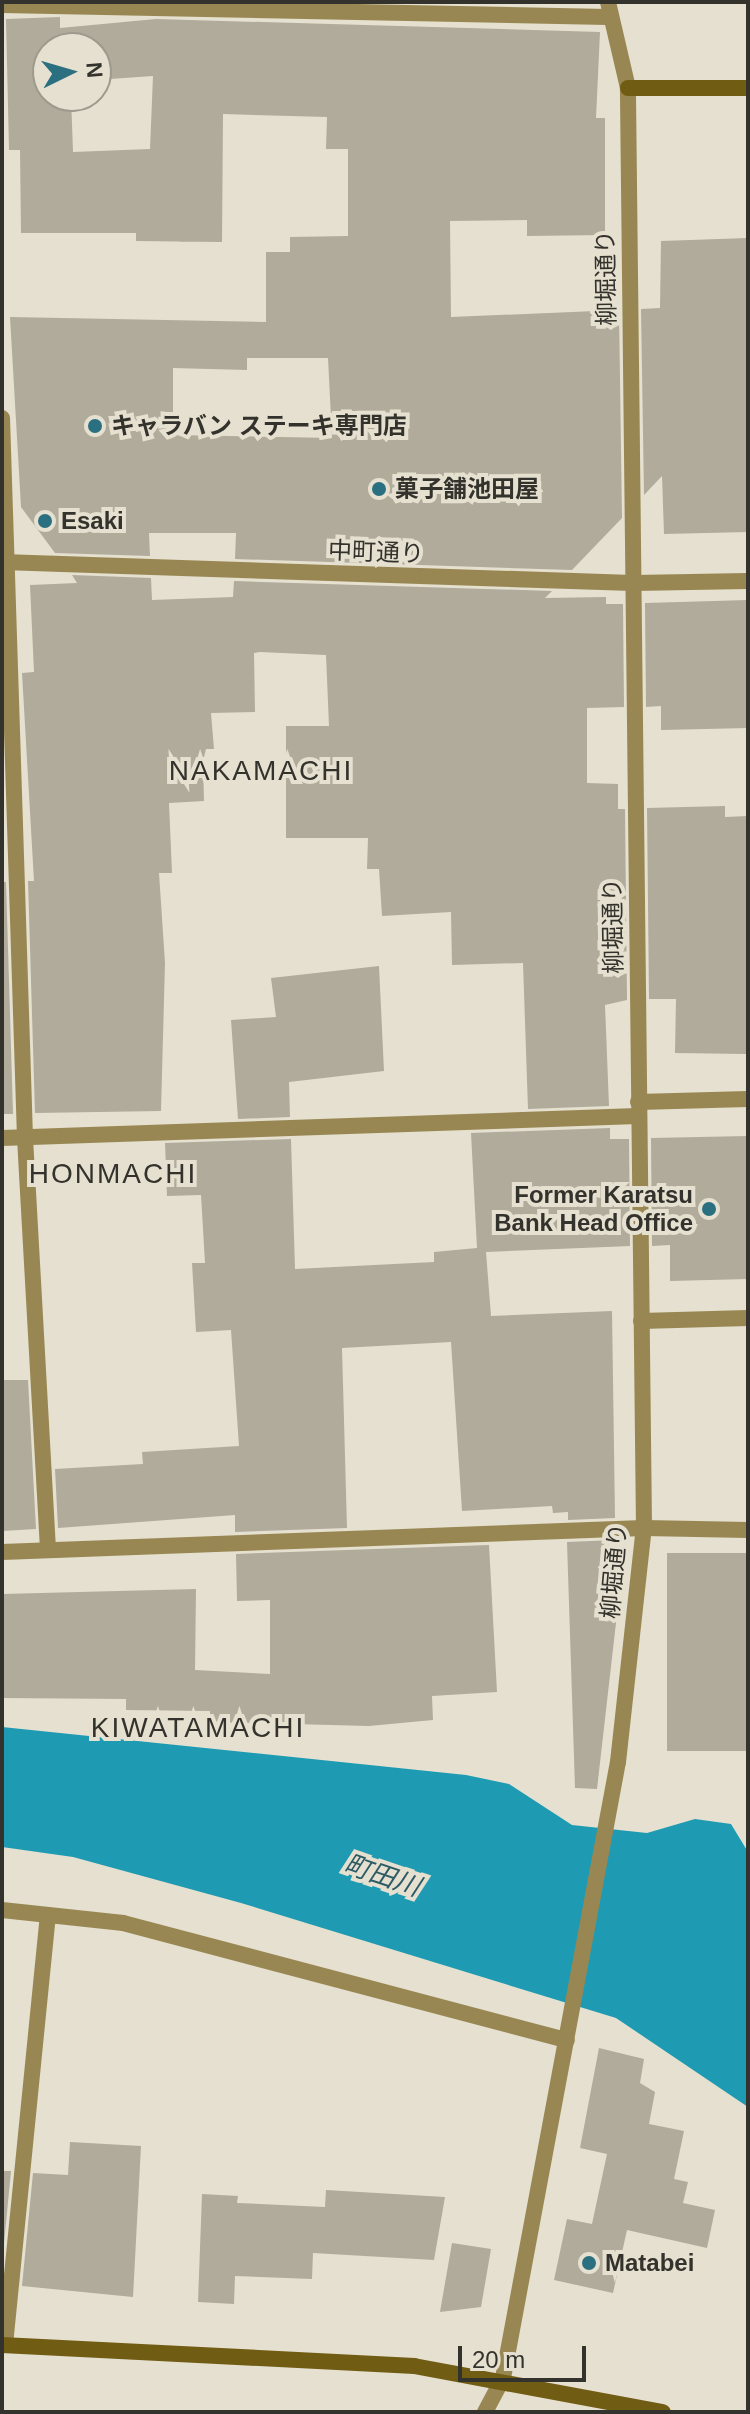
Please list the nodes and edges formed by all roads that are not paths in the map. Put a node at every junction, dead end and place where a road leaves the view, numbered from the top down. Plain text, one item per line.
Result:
1 (2, 5) edge
2 (608, 9) edge
3 (628, 88) junction
4 (748, 88) edge
5 (2, 418) edge
6 (4, 562) edge
7 (748, 581) edge
8 (633, 583) junction
9 (748, 1099) edge
10 (638, 1109) junction
11 (2, 1138) edge
12 (25, 1138) junction
13 (748, 1318) edge
14 (641, 1321) junction
15 (644, 1528) junction
16 (748, 1530) edge
17 (48, 1549) junction
18 (2, 1552) edge
19 (2, 1910) edge
20 (48, 1915) junction
21 (567, 2040) junction
22 (4, 2345) edge
23 (503, 2378) junction
24 (485, 2412) edge
25 (663, 2412) edge

1 - 2 street
2 - 3 street, 柳堀通り
3 - 4 street
3 - 8 street, 柳堀通り
5 - 6 street
6 - 8 street, 中町通り
6 - 12 street
7 - 8 street, 中町通り
8 - 10 street, 柳堀通り
9 - 10 street
10 - 12 street
10 - 14 street, 柳堀通り
11 - 12 street
12 - 17 street
13 - 14 street
14 - 15 street, 柳堀通り
15 - 16 street
15 - 17 street
15 - 21 street, 柳堀通り
17 - 18 street
19 - 20 street
20 - 21 street
20 - 22 street
21 - 23 street, 柳堀通り
22 - 23 street
23 - 24 street, 柳堀通り
23 - 25 street

